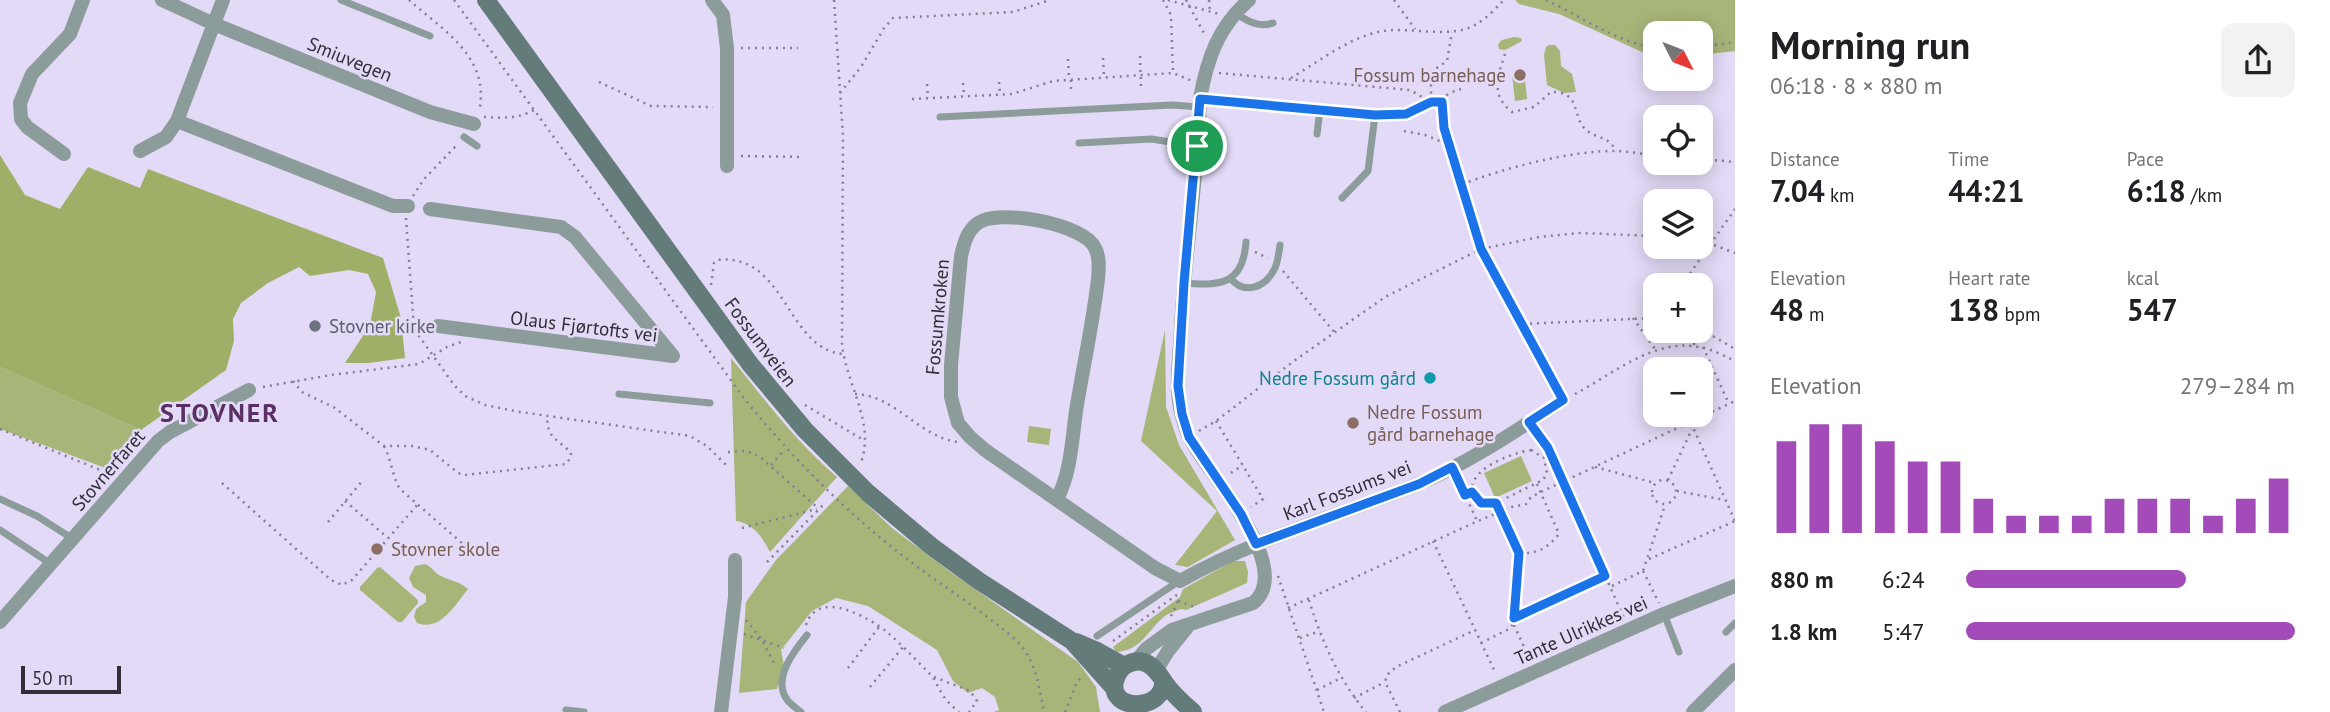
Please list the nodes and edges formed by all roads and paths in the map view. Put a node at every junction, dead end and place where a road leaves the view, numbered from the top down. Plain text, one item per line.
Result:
1 (83, 0) edge
2 (162, 0) edge
3 (223, 0) edge
4 (341, 0) edge
5 (409, 0) edge
6 (454, 0) edge
7 (486, 0) edge
8 (712, 0) edge
9 (834, 0) edge
10 (1050, 0) edge
11 (1163, 0) edge
12 (1168, 0) edge
13 (1185, 0) edge
14 (1209, 0) edge
15 (1249, 0) edge
16 (1394, 0) edge
17 (1504, 0) edge
18 (1546, 0) edge
19 (1188, 5) junction
20 (1210, 12) junction
21 (1228, 13) junction
22 (1273, 23) dead end
23 (214, 24) junction
24 (1415, 29) junction
25 (1452, 32) junction
26 (430, 36) dead end
27 (1207, 37) dead end
28 (1735, 42) edge
29 (1713, 45) edge
30 (1643, 46) edge
31 (727, 48) junction
32 (798, 48) dead end
33 (1505, 54) dead end
34 (1140, 56) dead end
35 (1103, 58) dead end
36 (1068, 59) dead end
37 (1213, 72) dead end
38 (1173, 73) junction
39 (1140, 76) junction
40 (1104, 78) junction
41 (1291, 78) junction
42 (1070, 80) junction
43 (599, 82) dead end
44 (999, 82) dead end
45 (1194, 82) dead end
46 (963, 83) dead end
47 (927, 84) dead end
48 (1141, 89) dead end
49 (1461, 89) dead end
50 (840, 93) junction
51 (1000, 94) junction
52 (1071, 94) dead end
53 (964, 96) junction
54 (928, 98) junction
55 (912, 99) dead end
56 (1431, 102) junction
57 (1442, 102) junction
58 (1200, 103) junction
59 (727, 108) junction
60 (534, 110) junction
61 (1320, 110) junction
62 (1375, 115) junction
63 (940, 117) dead end
64 (475, 120) junction
65 (177, 121) junction
66 (1404, 131) dead end
67 (1317, 134) dead end
68 (464, 137) joint
69 (1079, 144) dead end
70 (1450, 145) junction
71 (477, 146) dead end
72 (1197, 146) junction
73 (140, 150) dead end
74 (1616, 151) junction
75 (64, 154) dead end
76 (1643, 154) edge
77 (801, 157) dead end
78 (1713, 160) edge
79 (727, 161) joint
80 (1735, 162) edge
81 (1463, 184) junction
82 (1342, 198) dead end
83 (408, 206) junction
84 (430, 209) dead end
85 (1735, 209) edge
86 (1643, 235) edge
87 (1713, 240) edge
88 (1246, 242) dead end
89 (1713, 244) edge
90 (1280, 245) dead end
91 (1481, 249) junction
92 (1255, 253) dead end
93 (1735, 253) edge
94 (1277, 263) junction
95 (1230, 278) junction
96 (1184, 283) junction
97 (708, 291) dead end
98 (1633, 318) junction
99 (1643, 318) edge
100 (1522, 324) junction
101 (439, 326) dead end
102 (463, 329) junction
103 (1335, 333) junction
104 (1713, 336) edge
105 (1694, 343) edge
106 (1694, 346) junction
107 (1703, 347) junction
108 (1656, 349) junction
109 (1735, 349) edge
110 (843, 354) junction
111 (433, 357) junction
112 (1735, 361) edge
113 (293, 381) junction
114 (249, 390) joint
115 (619, 394) dead end
116 (855, 394) junction
117 (1563, 400) junction
118 (1735, 401) edge
119 (710, 403) dead end
120 (803, 404) dead end
121 (1729, 404) junction
122 (1713, 413) edge
123 (547, 416) junction
124 (1216, 421) junction
125 (1529, 422) junction
126 (1687, 427) edge
127 (1691, 427) edge
128 (1693, 427) edge
129 (0, 429) edge
130 (941, 436) dead end
131 (1189, 437) junction
132 (865, 441) junction
133 (384, 446) junction
134 (785, 449) junction
135 (728, 452) dead end
136 (1551, 455) junction
137 (1544, 458) junction
138 (771, 465) junction
139 (727, 466) dead end
140 (860, 466) dead end
141 (1452, 467) junction
142 (1595, 467) junction
143 (363, 480) dead end
144 (1668, 480) junction
145 (123, 481) junction
146 (222, 483) dead end
147 (1563, 483) junction
148 (1655, 483) junction
149 (1537, 484) junction
150 (1677, 491) junction
151 (1472, 492) junction
152 (1541, 492) junction
153 (1465, 495) junction
154 (0, 499) edge
155 (1057, 499) junction
156 (1726, 500) junction
157 (345, 501) junction
158 (825, 503) dead end
159 (1496, 503) junction
160 (418, 504) junction
161 (1665, 505) junction
162 (819, 509) junction
163 (1500, 511) junction
164 (1241, 514) junction
165 (1478, 521) junction
166 (1735, 521) edge
167 (328, 522) dead end
168 (742, 528) dead end
169 (0, 530) edge
170 (388, 538) junction
171 (73, 539) junction
172 (1433, 541) junction
173 (1256, 544) junction
174 (1519, 553) junction
175 (479, 558) dead end
176 (735, 560) dead end
177 (1647, 560) junction
178 (767, 562) dead end
179 (51, 564) junction
180 (1643, 571) junction
181 (1277, 573) dead end
182 (1605, 576) junction
183 (1180, 581) junction
184 (1735, 586) edge
185 (1611, 587) junction
186 (1309, 600) junction
187 (1197, 608) dead end
188 (1288, 608) junction
189 (741, 614) dead end
190 (1664, 614) junction
191 (1514, 618) junction
192 (1169, 621) dead end
193 (0, 622) edge
194 (1735, 623) edge
195 (1513, 624) junction
196 (1189, 625) junction
197 (880, 627) junction
198 (1475, 630) junction
199 (1320, 631) junction
200 (1630, 631) junction
201 (738, 632) dead end
202 (1726, 632) dead end
203 (807, 635) joint
204 (1097, 636) dead end
205 (1300, 638) junction
206 (762, 640) junction
207 (1072, 641) junction
208 (1481, 643) junction
209 (902, 647) junction
210 (794, 651) junction
211 (1679, 652) dead end
212 (1130, 664) junction
213 (848, 668) dead end
214 (1735, 670) edge
215 (1536, 673) junction
216 (1083, 675) dead end
217 (1160, 675) junction
218 (933, 677) junction
219 (1341, 678) junction
220 (782, 680) junction
221 (1385, 682) junction
222 (870, 687) dead end
223 (1503, 687) junction
224 (1115, 690) junction
225 (1317, 690) junction
226 (1354, 698) junction
227 (566, 710) edge
228 (1147, 711) edge
229 (584, 712) edge
230 (721, 712) edge
231 (801, 712) edge
232 (959, 712) edge
233 (969, 712) edge
234 (1044, 712) edge
235 (1065, 712) edge
236 (1110, 712) edge
237 (1193, 712) edge
238 (1324, 712) edge
239 (1366, 712) edge
240 (1400, 712) edge
241 (1445, 712) edge
242 (1693, 712) edge

1 - 75 street
2 - 23 street, Smiuvegen
3 - 23 street
4 - 26 lane
5 - 64 path
6 - 60 path
7 - 207 street, Fossumveien
8 - 31 street
9 - 50 path
10 - 50 path
11 - 38 path
12 - 19 path
13 - 19 path
14 - 20 path
15 - 21 street
16 - 24 path
17 - 25 path
18 - 30 path
19 - 20 path
19 - 27 path
20 - 21 path
21 - 22 lane
21 - 58 street
23 - 64 street, Smiuvegen
23 - 65 street
24 - 25 path
24 - 41 path
25 - 56 path
28 - 29 path
31 - 32 path
31 - 59 street
33 - 74 path
34 - 39 path
35 - 40 path
36 - 42 path
37 - 41 path
38 - 39 path
38 - 45 path
39 - 40 path
39 - 48 path
40 - 42 path
41 - 56 path
42 - 51 path
42 - 52 path
43 - 59 path
44 - 51 path
46 - 53 path
47 - 54 path
49 - 57 path
50 - 110 path
51 - 53 path
53 - 54 path
54 - 55 path
56 - 57 path
56 - 62 path
57 - 70 path
58 - 61 lane
58 - 63 lane
58 - 72 street
59 - 79 street
60 - 64 path
60 - 134 path
61 - 62 lane
61 - 67 lane
62 - 82 lane
65 - 73 street
65 - 83 street
66 - 70 path
68 - 71 lane
68 - 83 path
69 - 72 lane
70 - 81 path
72 - 96 street
74 - 76 path
74 - 81 path
77 - 79 path
78 - 80 path
81 - 91 path
83 - 111 path
84 - 102 street, Olaus Fjørtofts vei
85 - 87 path
86 - 91 path
88 - 95 lane
89 - 93 path
90 - 94 lane
91 - 100 path
91 - 103 path
92 - 94 path
94 - 95 lane
94 - 103 path
95 - 96 lane
96 - 131 street
97 - 110 path
98 - 99 path
98 - 100 path
98 - 108 path
100 - 117 path
101 - 102 street, Olaus Fjørtofts vei
102 - 111 path
103 - 124 path
104 - 109 path
105 - 106 path
106 - 107 path
106 - 108 path
107 - 112 path
107 - 121 path
108 - 117 path
110 - 116 path
111 - 113 path
111 - 123 path
113 - 114 path
113 - 133 path
114 - 145 street, Stovnerfaret
115 - 119 lane
116 - 130 path
116 - 132 path
117 - 125 street, Karl Fossums vei
118 - 121 path
120 - 132 path
121 - 122 path
123 - 133 path
123 - 139 path
124 - 131 path
124 - 164 path
125 - 136 path
125 - 141 street, Karl Fossums vei
126 - 142 path
127 - 144 path
128 - 156 path
129 - 145 path
131 - 164 street
132 - 140 path
133 - 160 path
134 - 138 path
134 - 234 path
135 - 138 path
136 - 137 path
136 - 147 path
137 - 149 path
137 - 151 path
138 - 162 path
141 - 153 path
141 - 173 street, Karl Fossums vei
142 - 147 path
142 - 148 path
143 - 157 path
144 - 148 path
144 - 150 path
145 - 171 street, Stovnerfaret
146 - 170 path
147 - 152 path
147 - 182 path
148 - 161 path
149 - 152 path
149 - 159 path
150 - 156 path
150 - 161 path
151 - 153 path
151 - 159 path
152 - 163 path
152 - 174 path
153 - 165 path
154 - 171 lane, Stovnerfaret
155 - 155 street, Fossumkroken
155 - 183 street, Fossumkroken
156 - 166 path
157 - 167 path
157 - 170 path
158 - 162 path
159 - 163 path
160 - 170 path
160 - 175 path
161 - 177 path
162 - 168 path
162 - 178 path
163 - 165 path
163 - 174 path
164 - 173 street
165 - 172 path
166 - 177 path
169 - 179 lane
171 - 179 street, Stovnerfaret
172 - 186 path
172 - 198 path
173 - 183 street
173 - 196 street
174 - 191 path
176 - 230 street
177 - 180 path
179 - 193 street, Stovnerfaret
180 - 185 path
180 - 190 path
181 - 188 path
182 - 185 path
182 - 191 path
183 - 204 lane
184 - 190 street, Tante Ulrikkes vei
185 - 200 path
186 - 188 path
186 - 199 path
187 - 192 path
188 - 205 path
189 - 206 path
190 - 200 street, Tante Ulrikkes vei
190 - 211 lane
191 - 195 path
194 - 202 lane
195 - 208 path
195 - 215 path
196 - 212 street
196 - 217 street
197 - 203 path
197 - 209 path
197 - 213 path
198 - 208 path
198 - 221 path
199 - 205 path
199 - 219 path
200 - 215 street, Tante Ulrikkes vei
201 - 206 path
203 - 210 lane
205 - 225 path
206 - 210 path
206 - 220 path
207 - 212 street, Fossumveien
207 - 224 street, Fossumveien
208 - 223 path
209 - 218 path
209 - 222 path
210 - 220 lane
212 - 217 street, Fossumveien
212 - 224 street
214 - 242 street
215 - 223 street, Tante Ulrikkes vei
216 - 235 path
217 - 228 street, Fossumveien
217 - 237 street, Fossumveien
218 - 232 path
218 - 233 path
219 - 225 path
219 - 226 path
220 - 231 lane
221 - 226 path
221 - 240 path
223 - 241 street, Tante Ulrikkes vei
224 - 228 street, Fossumveien
224 - 236 street
225 - 238 path
226 - 239 path
227 - 229 lane

